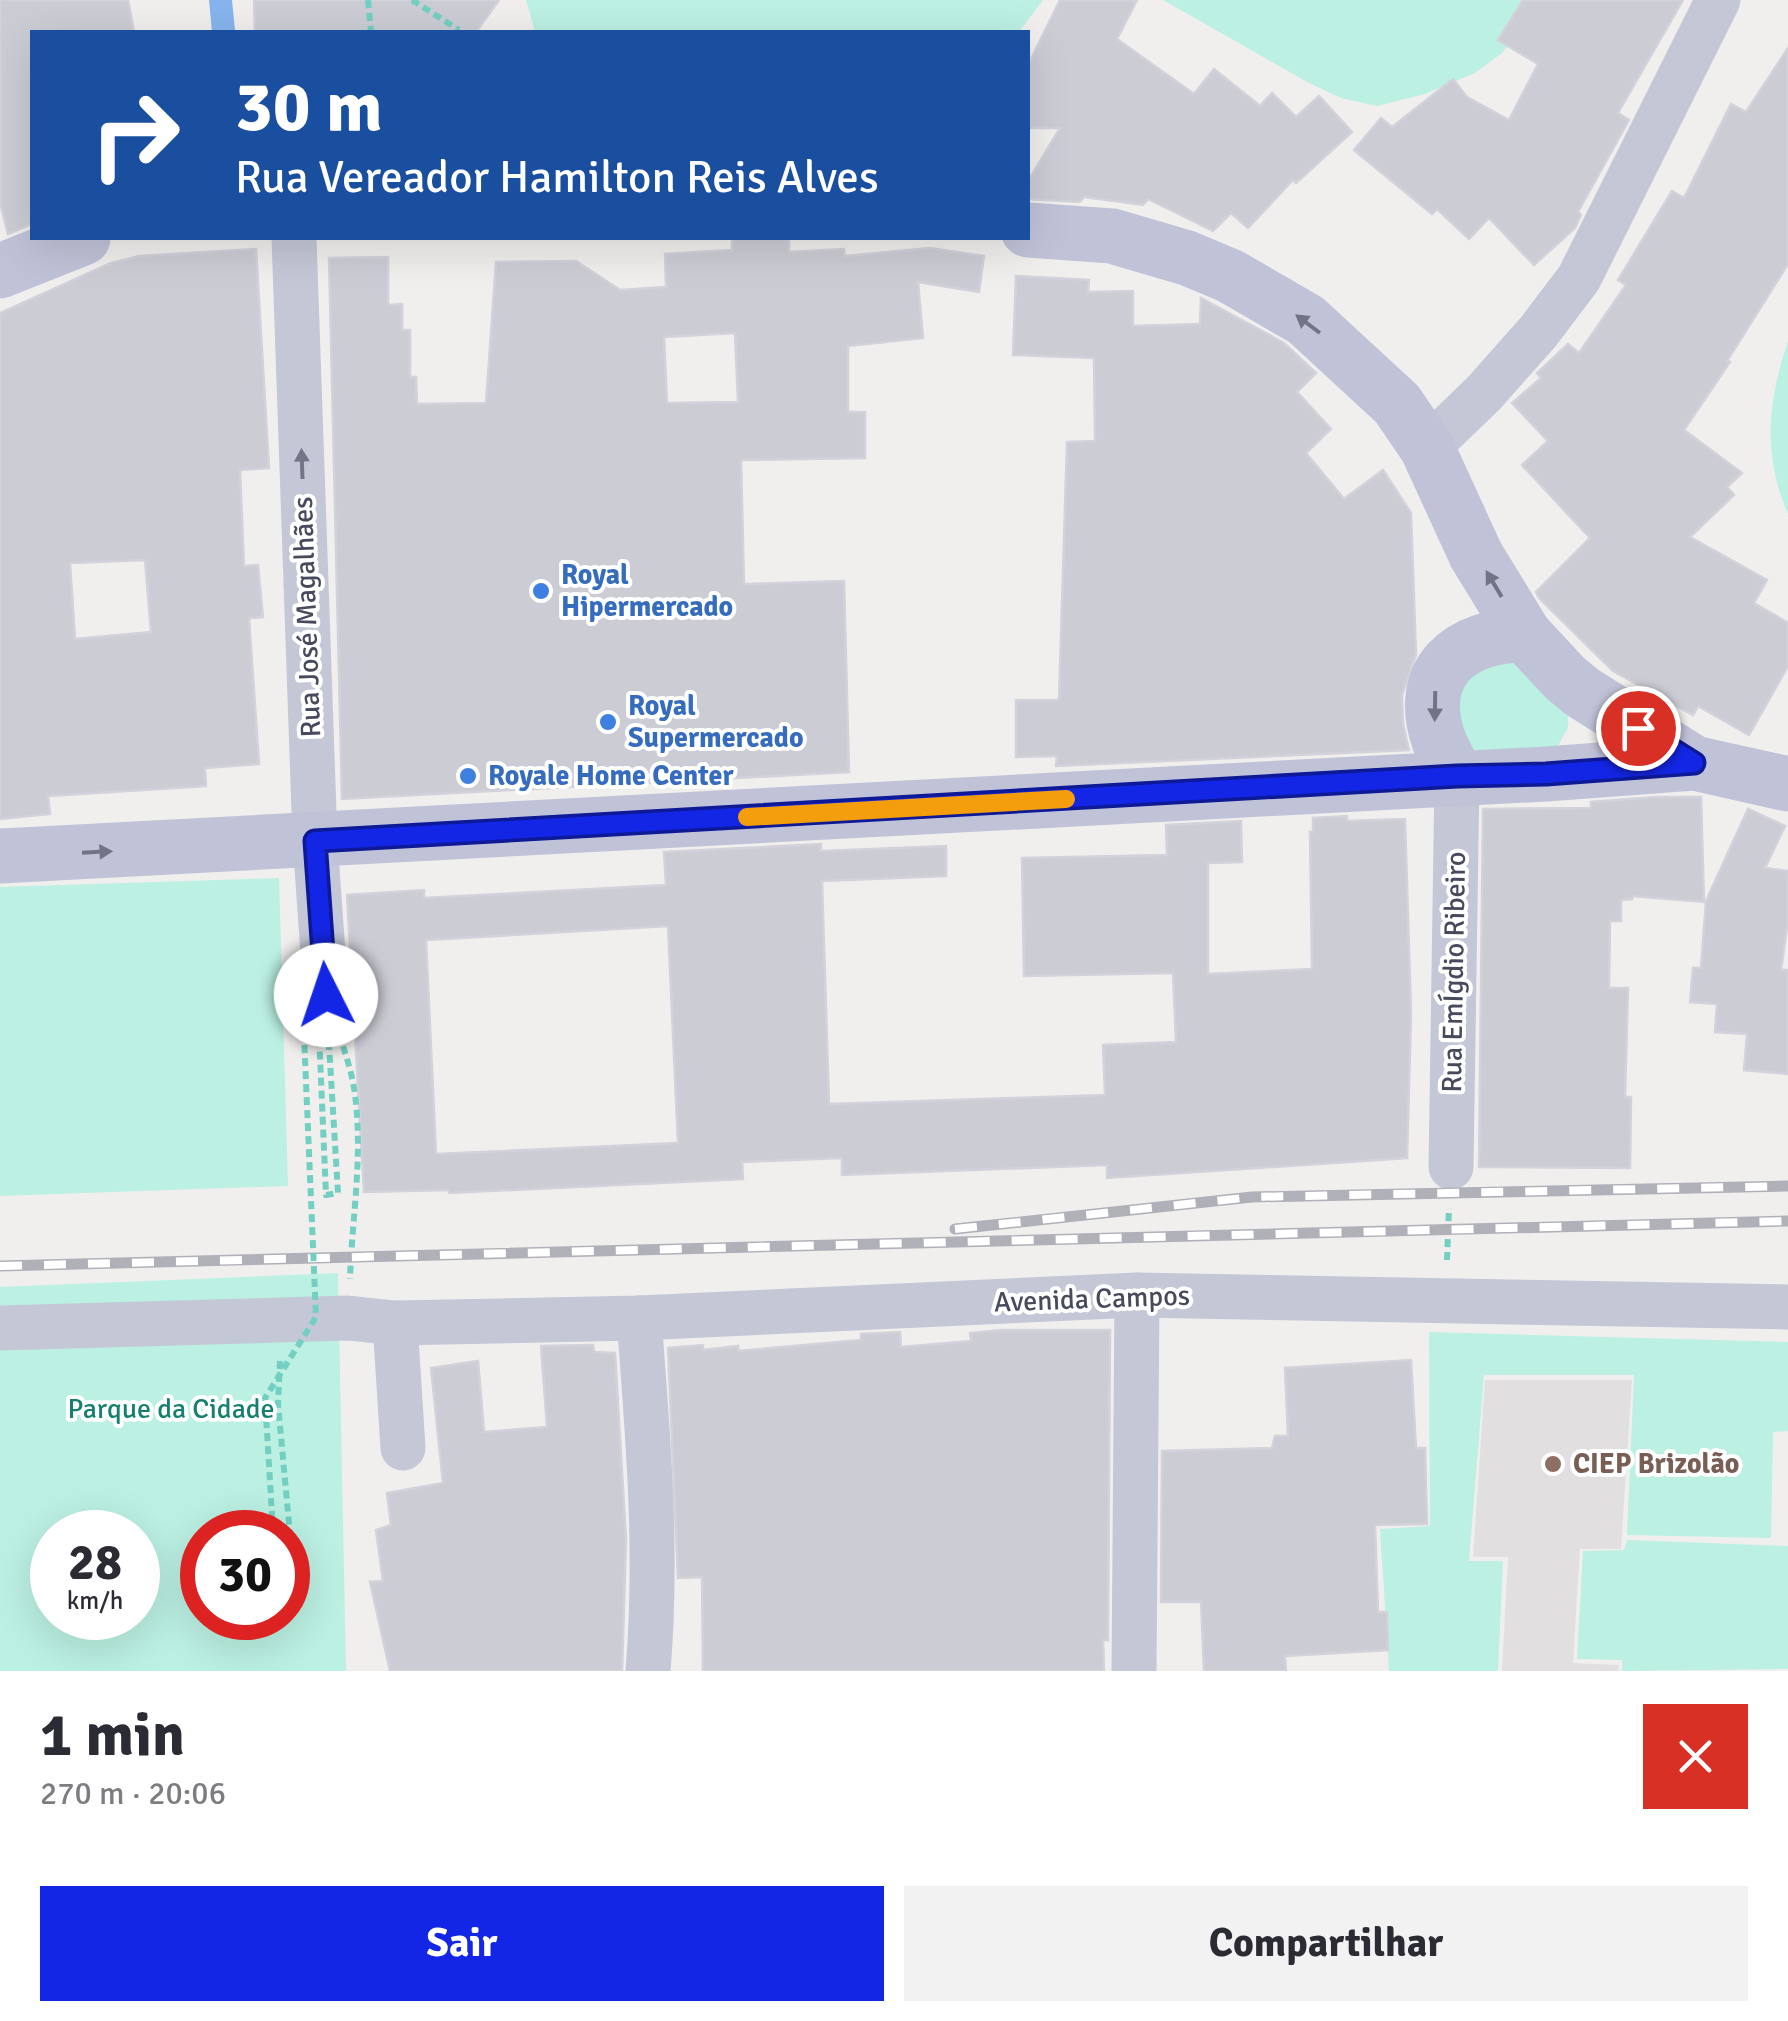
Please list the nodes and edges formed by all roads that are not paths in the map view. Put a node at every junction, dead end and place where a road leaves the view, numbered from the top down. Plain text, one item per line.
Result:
1 (1718, 0) edge
2 (1030, 230) edge
3 (79, 240) edge
4 (294, 240) edge
5 (0, 271) edge
6 (1427, 448) junction
7 (1525, 635) junction
8 (1582, 692) junction
9 (1694, 763) junction
10 (1546, 774) junction
11 (1457, 776) junction
12 (1788, 784) edge
13 (315, 841) junction
14 (0, 856) edge
15 (326, 995) road end
16 (1450, 1166) road end
17 (1137, 1296) junction
18 (1788, 1307) edge
19 (638, 1318) junction
20 (395, 1324) junction
21 (0, 1328) edge
22 (403, 1448) dead end
23 (648, 1671) edge
24 (1134, 1671) edge

1 - 6 street
6 -> 2 main road
3 - 5 main road
13 -> 4 street, Rua José Magalhães
7 -> 6 main road
7 - 8 main road
7 -> 11 main road
8 - 9 main road
8 - 10 main road
9 - 10 main road
9 - 12 main road
10 - 11 main road
11 - 13 main road
11 - 16 street, Rua EmÍgdio Ribeiro
14 -> 13 main road
13 - 15 street, Rua José Magalhães
17 - 18 street, Avenida Campos
17 - 19 street, Avenida Campos
17 - 24 street
19 - 20 street, Avenida Campos
19 - 23 street
20 - 21 street, Avenida Campos
20 - 22 street

